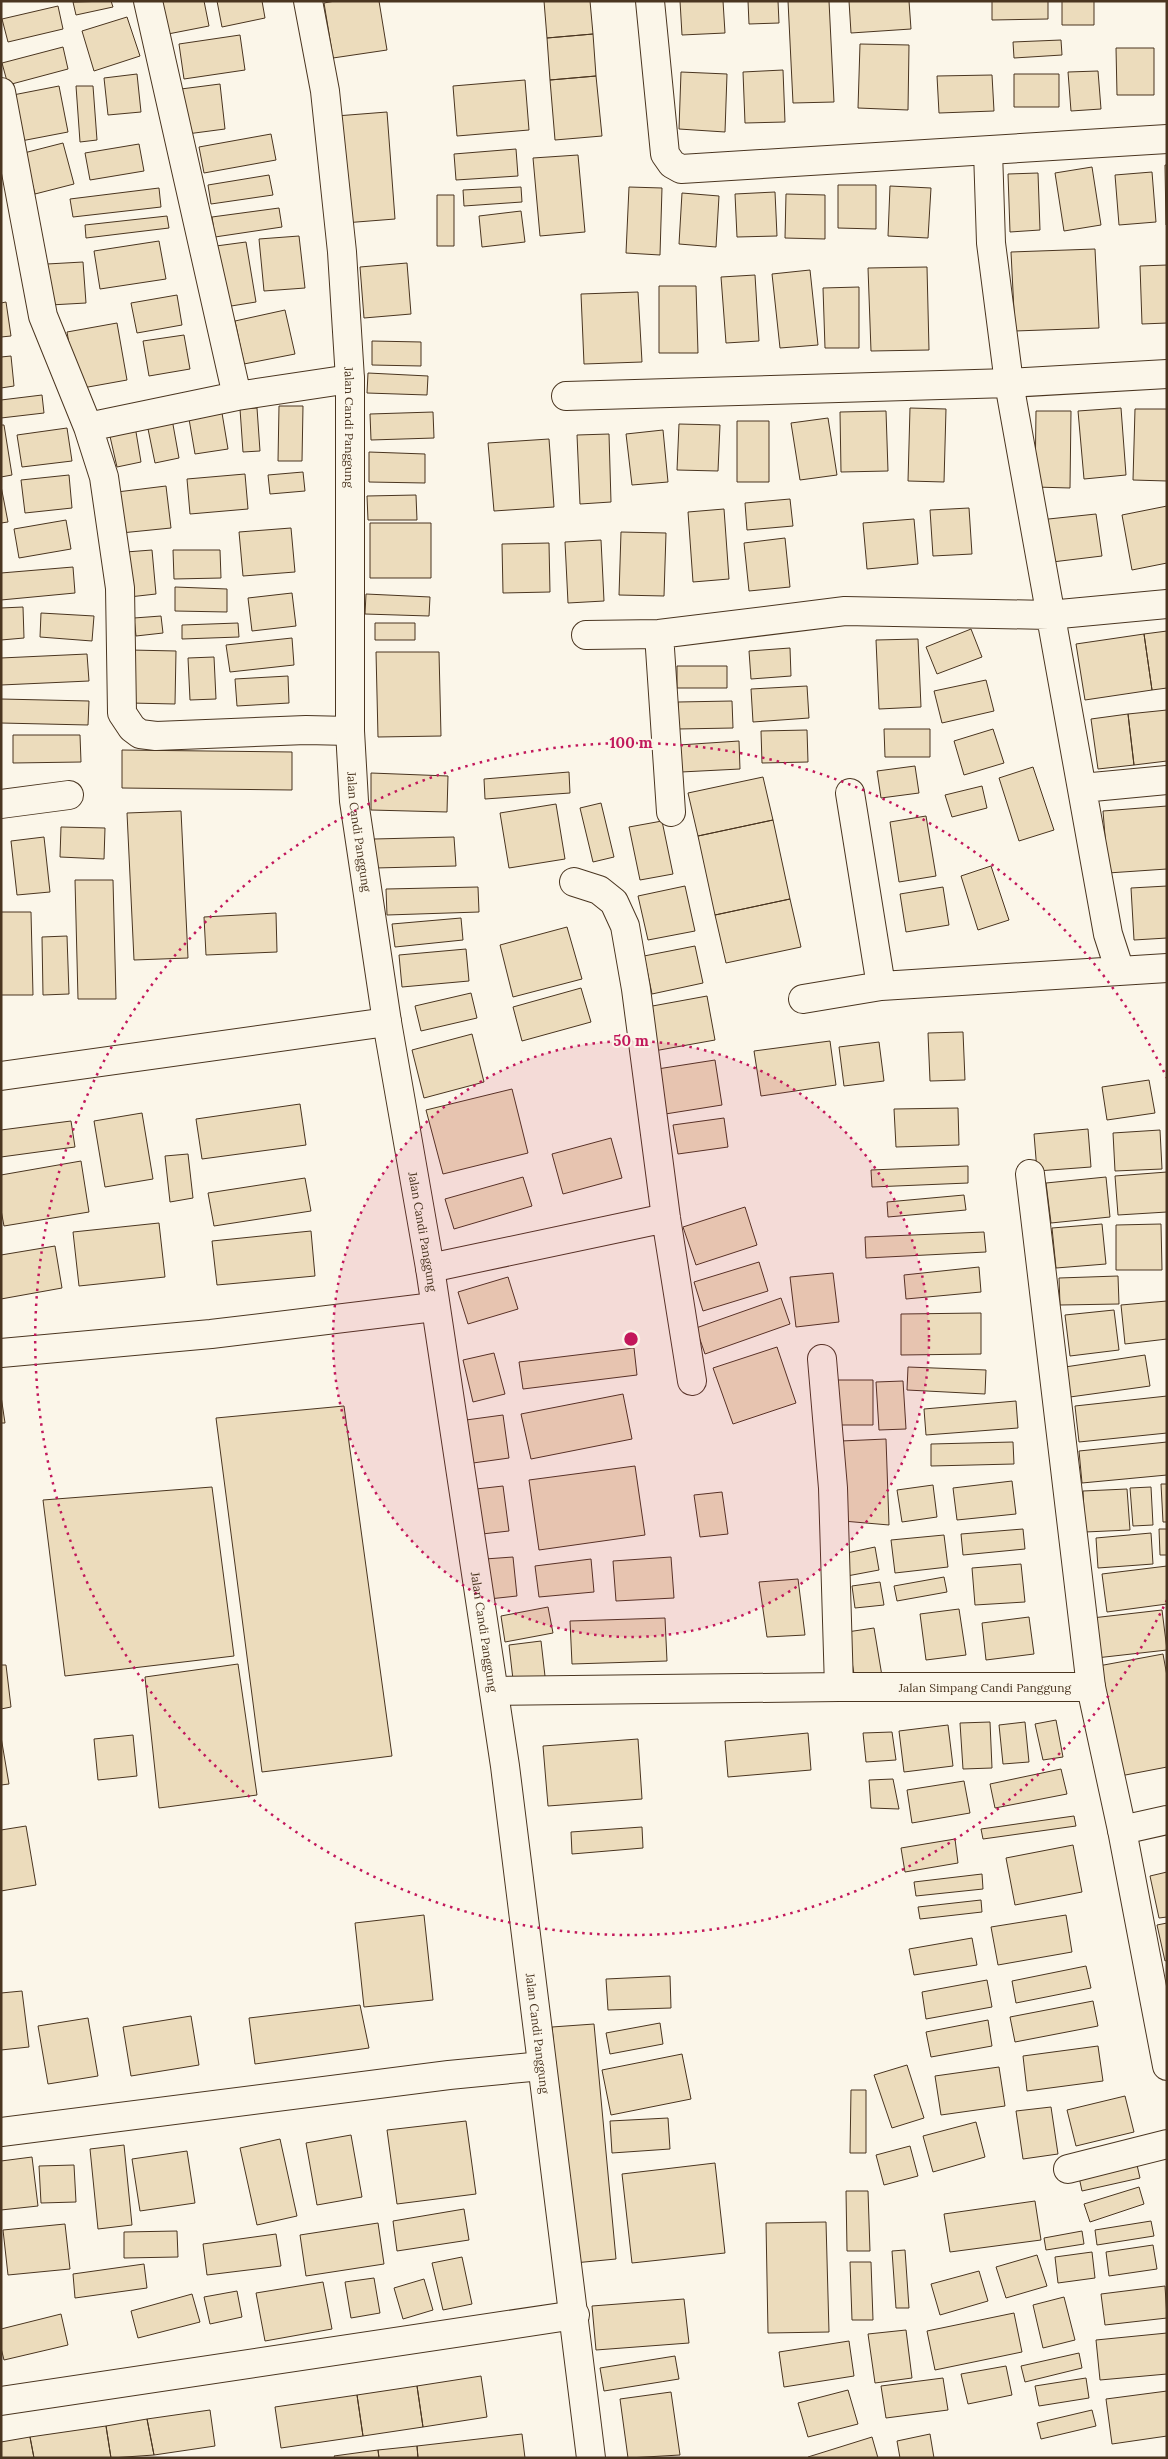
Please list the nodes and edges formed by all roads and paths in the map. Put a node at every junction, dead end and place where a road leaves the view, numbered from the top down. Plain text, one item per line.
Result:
1 (148, 1) edge
2 (308, 1) edge
3 (650, 1) edge
4 (1, 92) edge
5 (1167, 139) edge
6 (988, 150) junction
7 (1167, 374) edge
8 (350, 379) junction
9 (1009, 383) junction
10 (237, 396) junction
11 (566, 396) dead end
12 (88, 427) junction
13 (1167, 604) edge
14 (1050, 614) junction
15 (659, 634) junction
16 (586, 635) dead end
17 (350, 731) junction
18 (1167, 780) edge
19 (1082, 788) junction
20 (850, 793) dead end
21 (69, 795) dead end
22 (1, 804) edge
23 (671, 812) dead end
24 (574, 882) dead end
25 (1167, 968) edge
26 (1120, 971) junction
27 (881, 986) junction
28 (803, 999) dead end
29 (387, 1022) junction
30 (1, 1076) edge
31 (1030, 1174) dead end
32 (666, 1218) junction
33 (430, 1268) junction
34 (434, 1307) junction
35 (1, 1353) edge
36 (822, 1360) dead end
37 (692, 1381) dead end
38 (839, 1687) junction
39 (1091, 1687) junction
40 (494, 1691) junction
41 (1167, 1820) edge
42 (1122, 1830) junction
43 (542, 2066) junction
44 (1167, 2066) edge
45 (1, 2132) edge
46 (1167, 2144) edge
47 (1068, 2169) dead end
48 (574, 2315) junction
49 (1, 2401) edge
50 (591, 2458) edge

1 - 10 street
2 - 8 street, Jalan Candi Panggung
3 - 6 street
4 - 12 street
5 - 6 street
6 - 9 street
7 - 9 street
8 - 10 street
8 - 17 street, Jalan Candi Panggung
9 - 11 street
9 - 14 street
10 - 12 street
12 - 17 street
13 - 14 street
14 - 15 street
14 - 19 street
15 - 16 street
15 - 23 street
17 - 29 street, Jalan Candi Panggung
18 - 19 street
19 - 26 street
20 - 27 street
21 - 22 street
24 - 32 street
25 - 26 street
26 - 27 street
27 - 28 street
29 - 30 street
29 - 33 street, Jalan Candi Panggung
31 - 39 street
32 - 33 street
32 - 37 street
33 - 34 street, Jalan Candi Panggung
34 - 35 street
34 - 40 street, Jalan Candi Panggung
36 - 38 street
38 - 39 street, Jalan Simpang Candi Panggung
38 - 40 street, Jalan Simpang Candi Panggung
39 - 42 street
40 - 43 street, Jalan Candi Panggung
41 - 42 street
42 - 44 street
43 - 45 street
43 - 48 street, Jalan Candi Panggung
46 - 47 street
48 - 49 street
48 - 50 street, Jalan Candi Panggung

